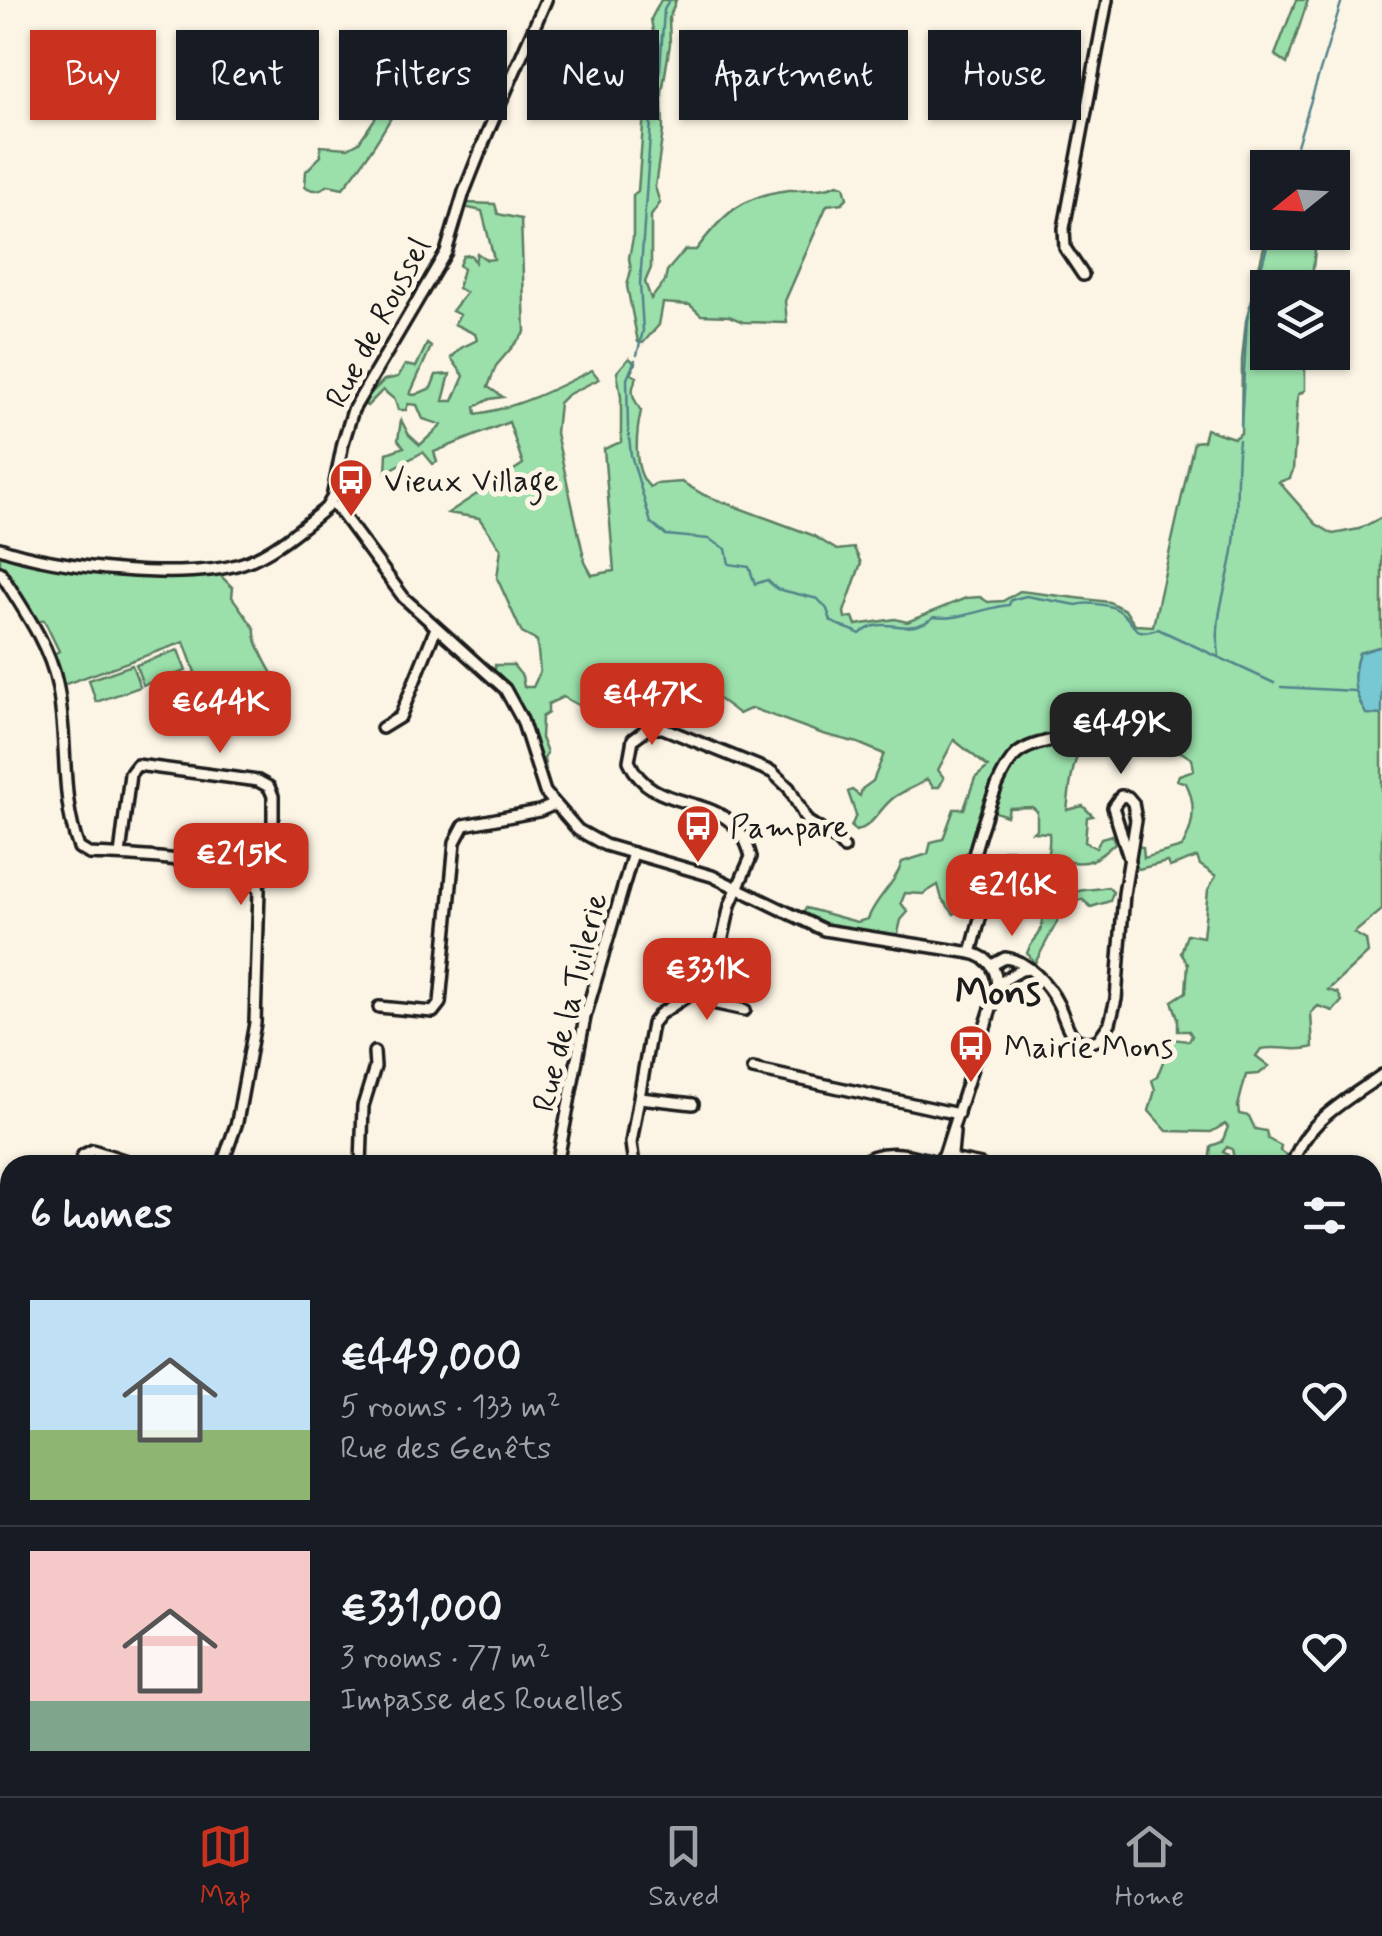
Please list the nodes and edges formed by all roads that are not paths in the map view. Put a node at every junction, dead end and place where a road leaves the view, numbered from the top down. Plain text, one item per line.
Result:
1 (546, 0) edge
2 (1107, 0) edge
3 (1083, 275) dead end
4 (330, 503) junction
5 (0, 548) edge
6 (0, 572) edge
7 (436, 628) junction
8 (382, 728) dead end
9 (1069, 736) dead end
10 (553, 805) junction
11 (844, 848) dead end
12 (633, 852) junction
13 (120, 855) junction
14 (1010, 856) dead end
15 (1130, 861) junction
16 (257, 885) junction
17 (738, 887) junction
18 (988, 888) junction
19 (971, 952) junction
20 (992, 965) junction
21 (1030, 969) junction
22 (998, 984) junction
23 (699, 988) junction
24 (379, 1007) dead end
25 (746, 1010) dead end
26 (374, 1052) dead end
27 (753, 1069) dead end
28 (1382, 1075) edge
29 (640, 1098) junction
30 (694, 1104) dead end
31 (958, 1114) junction
32 (83, 1155) edge
33 (108, 1155) edge
34 (225, 1155) edge
35 (362, 1155) edge
36 (559, 1155) edge
37 (633, 1155) edge
38 (949, 1155) edge
39 (1295, 1155) edge

1 - 4 street, Rue de Roussel
2 - 3 street
4 - 5 street
4 - 7 street
6 - 13 street
7 - 8 street
7 - 10 street
9 - 18 street
10 - 12 street
10 - 24 street
11 - 17 street
12 - 17 street
12 - 36 street, Rue de la Tuilerie
13 - 16 street
13 - 16 street
14 - 18 street
15 - 15 street
15 - 21 street
16 - 34 street
17 - 19 street
17 - 23 street
18 - 19 street
19 - 20 street
20 - 21 street
20 - 22 street
21 - 22 street
22 - 31 street
23 - 25 street
23 - 29 street
26 - 35 street
27 - 31 street
28 - 39 street
29 - 30 street
29 - 37 street
31 - 38 street
32 - 33 street

